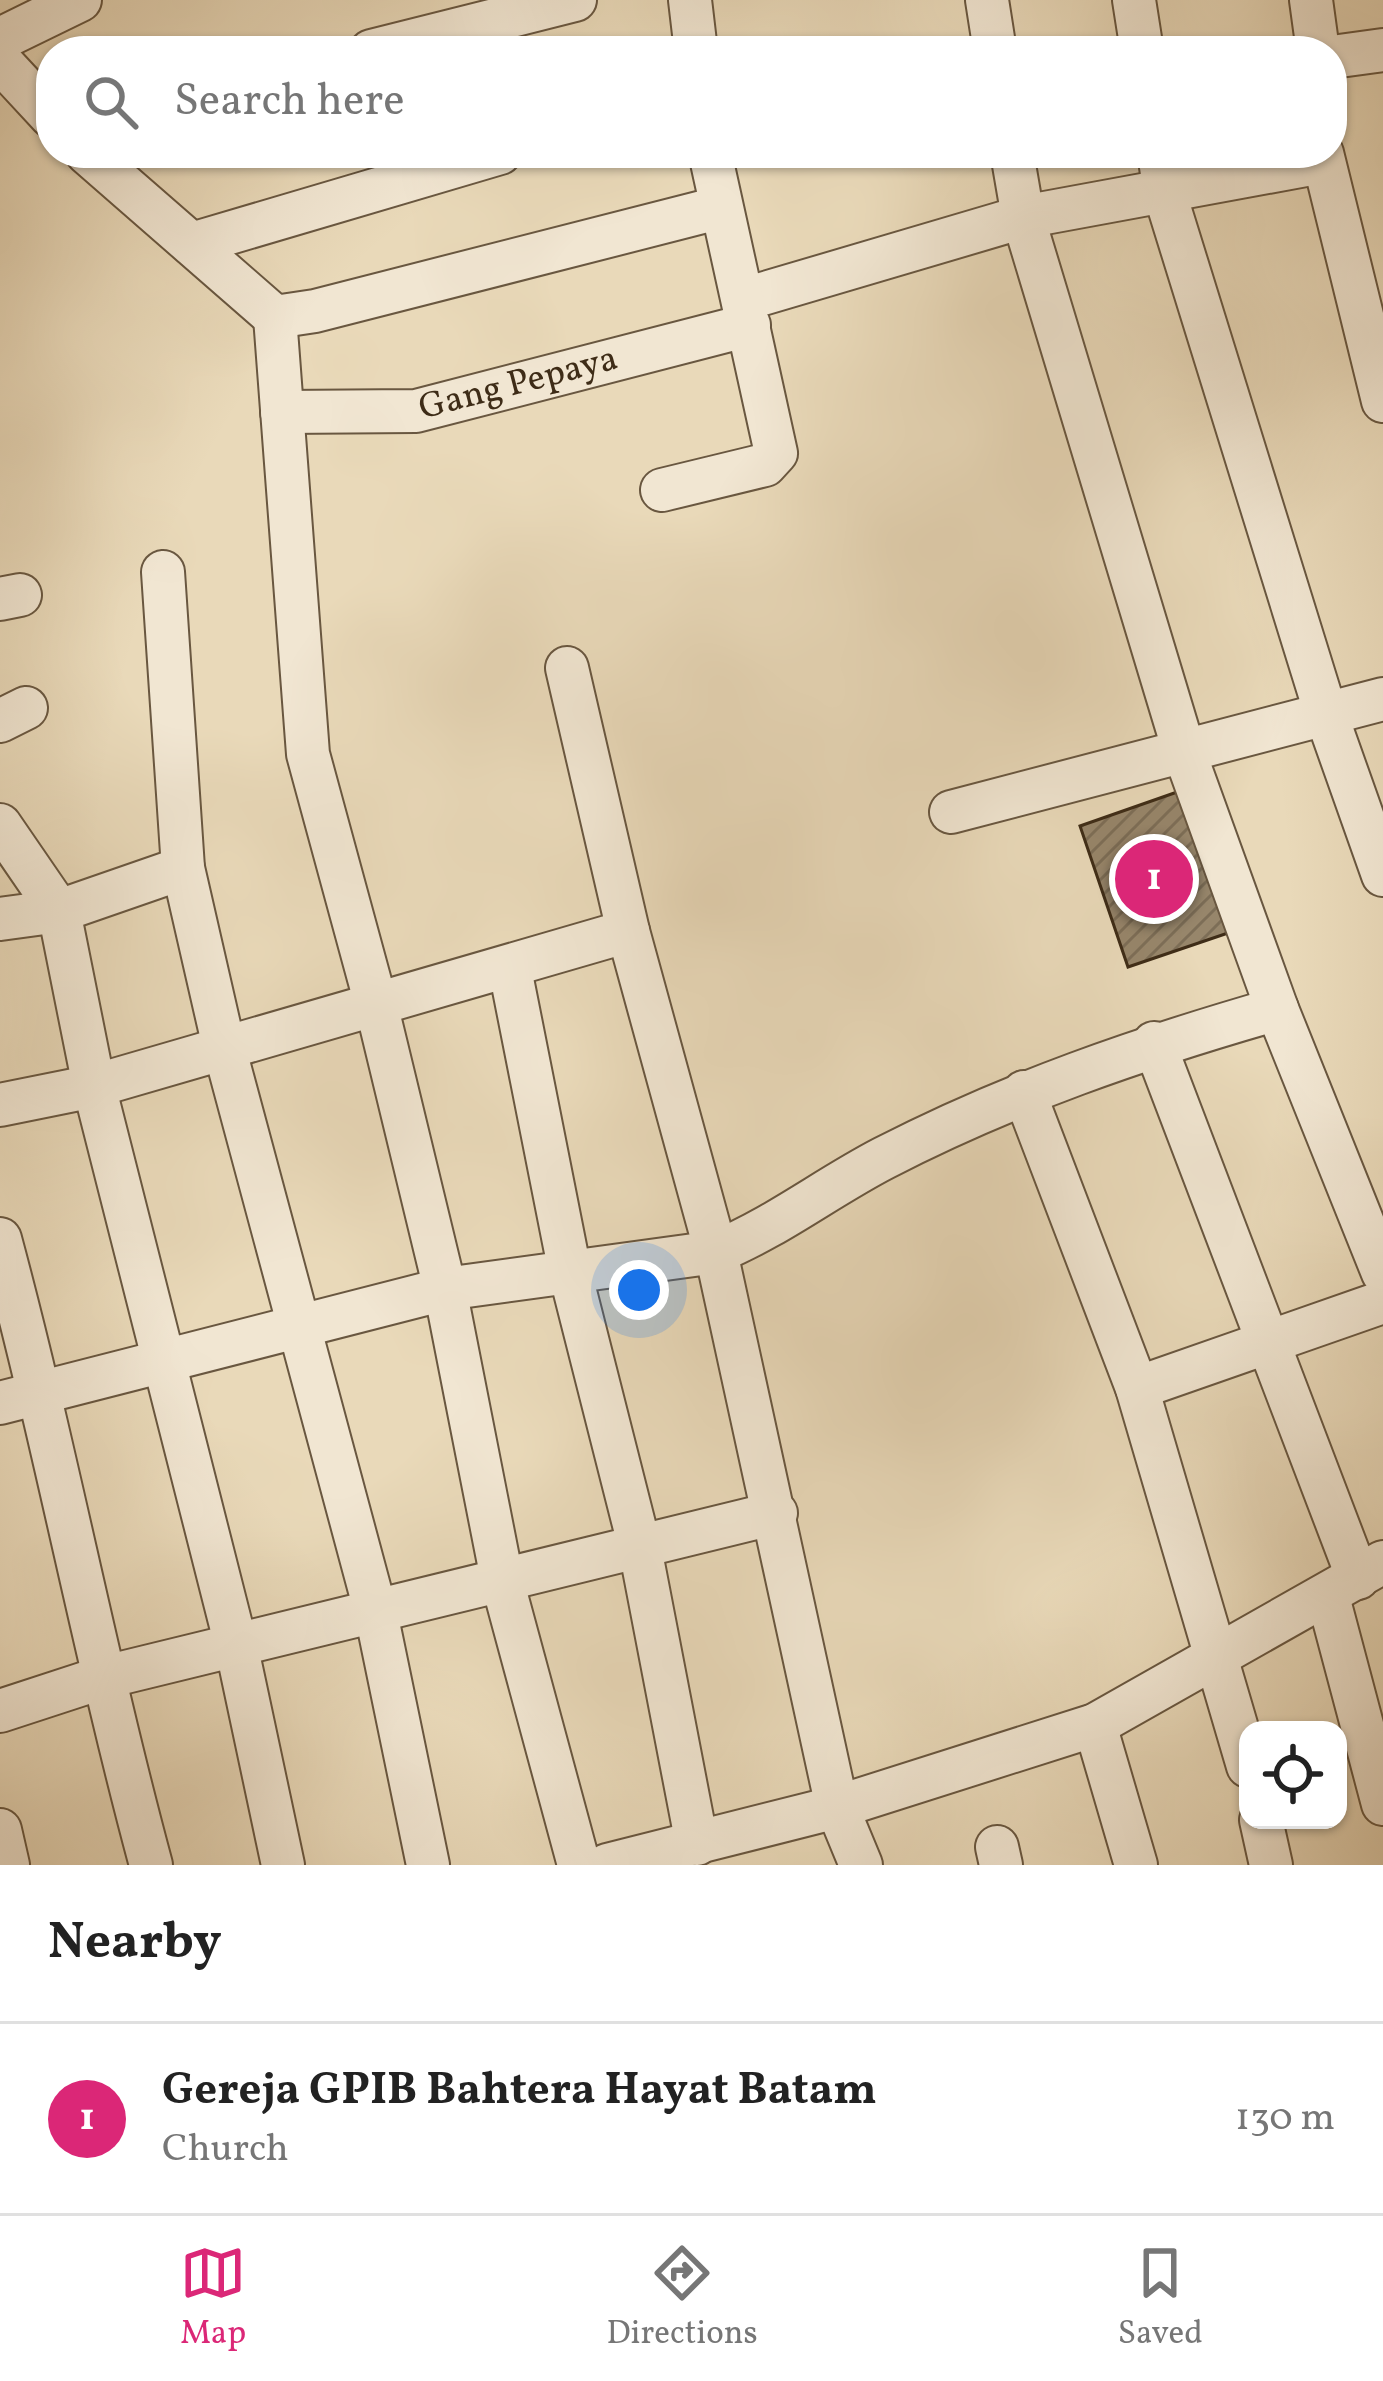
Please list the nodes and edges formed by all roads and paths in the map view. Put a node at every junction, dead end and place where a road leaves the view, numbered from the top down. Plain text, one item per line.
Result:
1 (80, 0) edge
2 (574, 0) edge
3 (987, 0) edge
4 (1134, 0) edge
5 (1311, 0) edge
6 (431, 36) edge
7 (993, 36) edge
8 (1140, 36) edge
9 (1316, 36) edge
10 (0, 39) edge
11 (1383, 50) edge
12 (1347, 55) edge
13 (0, 61) edge
14 (36, 100) edge
15 (105, 168) edge
16 (449, 168) edge
17 (712, 168) edge
18 (1015, 168) edge
19 (1215, 168) edge
20 (1325, 168) edge
21 (1162, 173) edge
22 (718, 208) junction
23 (1023, 217) junction
24 (192, 244) junction
25 (747, 312) junction
26 (275, 316) junction
27 (1381, 390) edge
28 (282, 412) junction
29 (662, 490) dead end
30 (163, 572) dead end
31 (567, 668) dead end
32 (1383, 699) edge
33 (1326, 714) junction
34 (1185, 754) junction
35 (951, 812) dead end
36 (0, 825) edge
37 (183, 868) junction
38 (1383, 874) edge
39 (59, 911) junction
40 (0, 919) edge
41 (628, 931) junction
42 (510, 969) junction
43 (376, 1004) junction
44 (1276, 1009) junction
45 (1154, 1043) junction
46 (224, 1047) junction
47 (94, 1086) junction
48 (1024, 1092) junction
49 (0, 1105) edge
50 (0, 1239) edge
51 (716, 1252) junction
52 (570, 1272) junction
53 (1383, 1273) edge
54 (445, 1289) junction
55 (1383, 1302) edge
56 (298, 1325) junction
57 (1270, 1341) junction
58 (161, 1359) junction
59 (1137, 1388) junction
60 (41, 1392) junction
61 (0, 1403) edge
62 (776, 1513) junction
63 (640, 1548) junction
64 (1356, 1579) edge
65 (503, 1584) junction
66 (376, 1613) junction
67 (237, 1649) junction
68 (1215, 1656) junction
69 (101, 1678) junction
70 (0, 1711) edge
71 (1095, 1725) junction
72 (1239, 1736) edge
73 (1383, 1804) edge
74 (837, 1807) junction
75 (1263, 1829) edge
76 (0, 1830) edge
77 (697, 1844) junction
78 (8, 1865) edge
79 (151, 1865) edge
80 (283, 1865) edge
81 (428, 1865) edge
82 (579, 1865) edge
83 (607, 1865) edge
84 (861, 1865) edge
85 (1136, 1865) edge
86 (1271, 1865) edge

1 - 10 street
2 - 6 street
3 - 7 street
4 - 8 street
5 - 9 street
11 - 12 street
13 - 14 street
15 - 24 street
16 - 24 street
17 - 22 street
18 - 23 street
19 - 21 street, Gang Pepaya
20 - 27 street
21 - 23 street, Gang Pepaya
21 - 33 street
22 - 25 street
22 - 26 street
23 - 25 street, Gang Pepaya
23 - 34 street
24 - 26 street
25 - 28 street, Gang Pepaya
25 - 29 street
26 - 28 street
28 - 43 street
30 - 37 street
31 - 41 street
32 - 33 street
33 - 34 street
33 - 38 street
34 - 35 street
34 - 44 street
36 - 39 street
37 - 39 street
37 - 46 street
39 - 40 street
39 - 47 street
41 - 42 street
41 - 51 street
42 - 43 street
42 - 52 street
43 - 46 street
43 - 54 street
44 - 45 street
44 - 53 street
45 - 48 street
45 - 57 street
46 - 47 street
46 - 56 street
47 - 49 street
47 - 58 street
48 - 51 street
48 - 59 street
50 - 60 street
51 - 52 street
51 - 62 street
52 - 54 street
52 - 63 street
54 - 56 street
54 - 65 street
55 - 57 street
56 - 58 street
56 - 66 street
57 - 59 street
57 - 64 street
58 - 60 street
58 - 67 street
59 - 68 street
60 - 61 street
60 - 69 street
62 - 63 street
62 - 74 street
63 - 65 street
63 - 77 street
64 - 68 street
64 - 73 street
65 - 66 street
65 - 82 street
66 - 67 street
66 - 81 street
67 - 69 street
67 - 80 street
68 - 71 street
68 - 72 street
69 - 70 street
69 - 79 street
71 - 74 street
71 - 85 street
74 - 77 street
74 - 84 street
75 - 86 street
76 - 78 street
77 - 83 street

